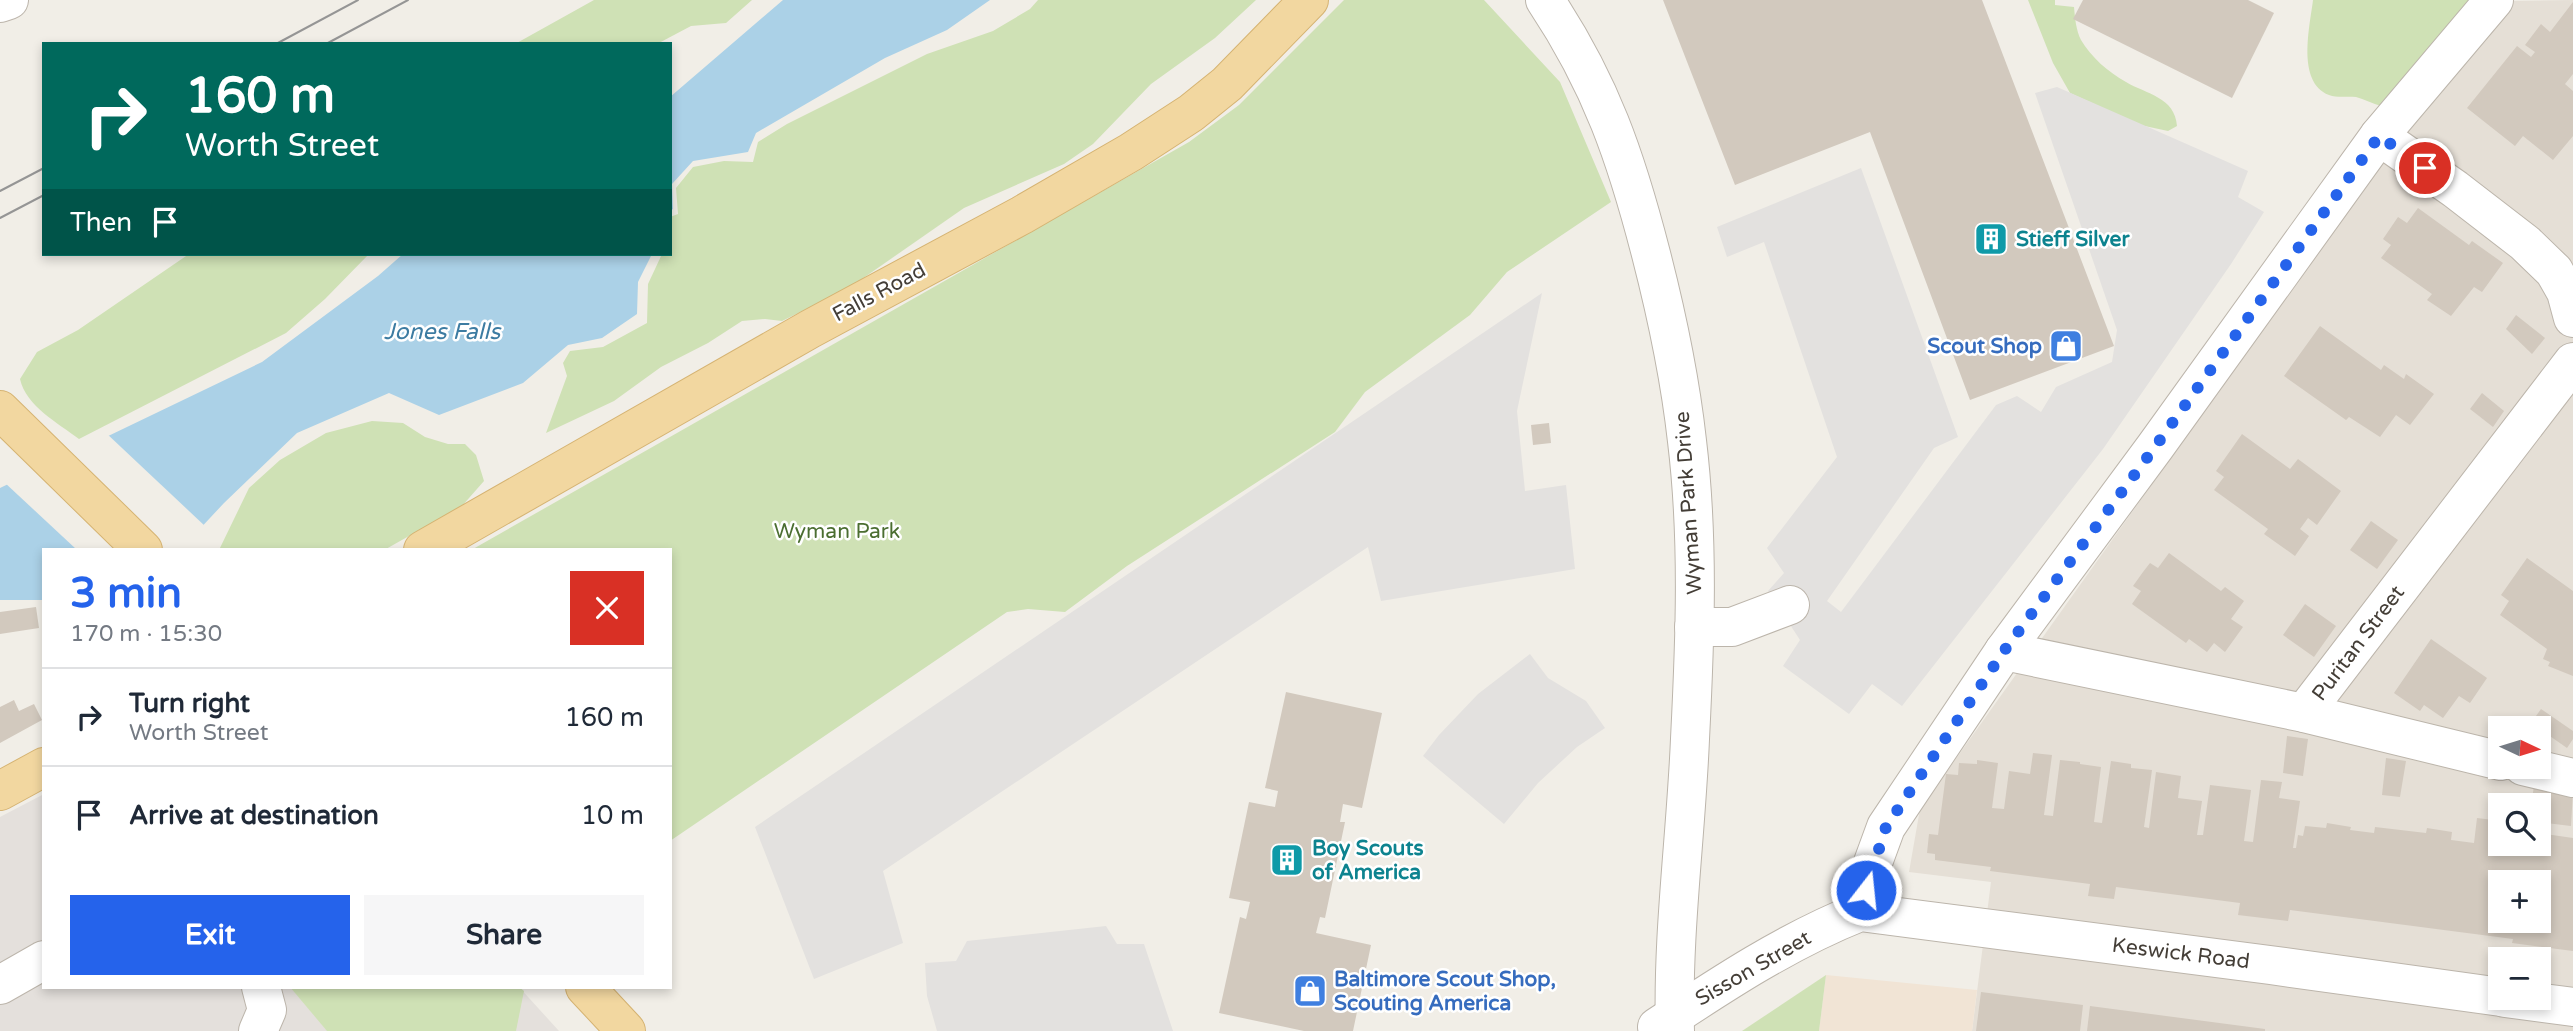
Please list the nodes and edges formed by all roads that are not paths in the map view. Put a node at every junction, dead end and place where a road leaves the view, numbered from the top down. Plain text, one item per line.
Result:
1 (9, 0) edge
2 (1310, 0) edge
3 (1545, 0) edge
4 (2494, 0) edge
5 (0, 4) edge
6 (2379, 136) junction
7 (2573, 318) edge
8 (2573, 362) edge
9 (0, 410) edge
10 (141, 548) edge
11 (427, 548) edge
12 (1790, 605) dead end
13 (1694, 627) junction
14 (2004, 651) junction
15 (2304, 713) junction
16 (2488, 758) edge
17 (42, 768) edge
18 (2552, 771) edge
19 (2570, 774) edge
20 (0, 791) edge
21 (1860, 912) junction
22 (42, 961) edge
23 (0, 985) edge
24 (262, 989) edge
25 (587, 989) edge
26 (2488, 995) edge
27 (2551, 1004) edge
28 (2573, 1007) edge
29 (1667, 1026) edge
30 (258, 1031) edge
31 (626, 1031) edge

1 - 5 street
2 - 11 main road, Falls Road
3 - 13 street, Wyman Park Drive
4 - 6 street
6 - 7 street
6 - 14 street
8 - 15 street, Puritan Street
9 - 10 main road
12 - 13 street
13 - 29 street, Wyman Park Drive
14 - 15 street, Puritan Street
14 - 21 street
15 - 16 street
17 - 20 main road
18 - 19 street
21 - 26 street, Keswick Road
21 - 29 street, Sisson Street
22 - 23 street
24 - 30 street
25 - 31 main road
27 - 28 street, Keswick Road

